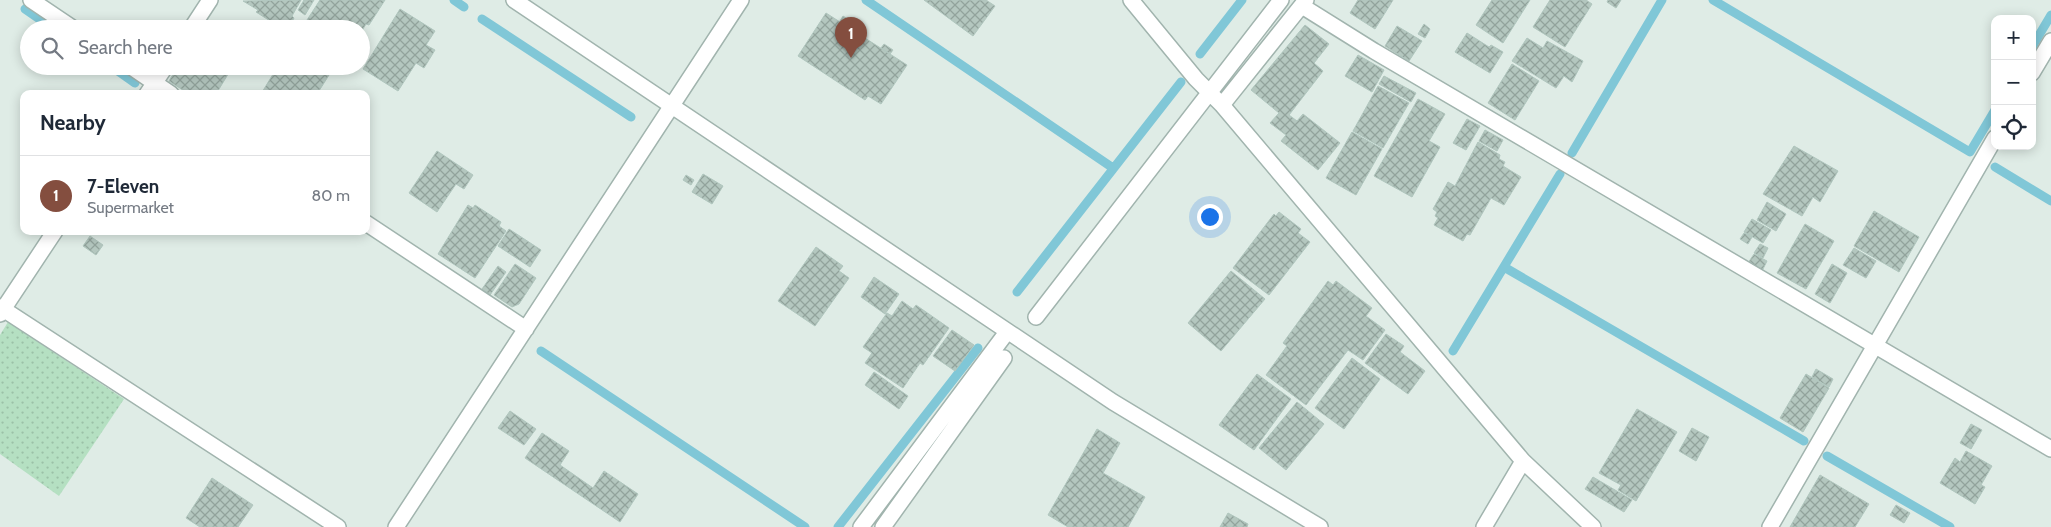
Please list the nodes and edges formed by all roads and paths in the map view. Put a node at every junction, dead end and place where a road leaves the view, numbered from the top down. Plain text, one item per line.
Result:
1 (31, 0) edge
2 (210, 0) edge
3 (514, 0) edge
4 (741, 0) edge
5 (1131, 0) edge
6 (1281, 0) edge
7 (1304, 3) edge
8 (61, 20) edge
9 (197, 20) edge
10 (2051, 41) edge
11 (2036, 66) edge
12 (139, 75) edge
13 (160, 75) edge
14 (151, 88) edge
15 (1210, 92) junction
16 (672, 105) junction
17 (1222, 105) junction
18 (1991, 145) edge
19 (370, 226) edge
20 (53, 235) edge
21 (1, 310) edge
22 (1036, 317) dead end
23 (526, 329) junction
24 (1007, 332) junction
25 (1875, 346) junction
26 (1004, 358) dead end
27 (2051, 450) edge
28 (1523, 461) junction
29 (338, 527) edge
30 (396, 527) edge
31 (861, 527) edge
32 (883, 527) edge
33 (1320, 527) edge
34 (1484, 527) edge
35 (1593, 527) edge
36 (1770, 527) edge

1 - 8 street
2 - 9 street
3 - 16 street
4 - 16 street
5 - 15 street
6 - 15 street
7 - 17 street
7 - 25 street
10 - 11 street
12 - 14 street
13 - 14 street
15 - 17 street
15 - 22 street
16 - 23 street
16 - 24 street
17 - 28 street
18 - 25 street
19 - 23 street
20 - 21 street
21 - 29 street
23 - 30 street
24 - 31 street
24 - 33 street
25 - 27 street
25 - 36 street
26 - 32 street
28 - 34 street
28 - 35 street

